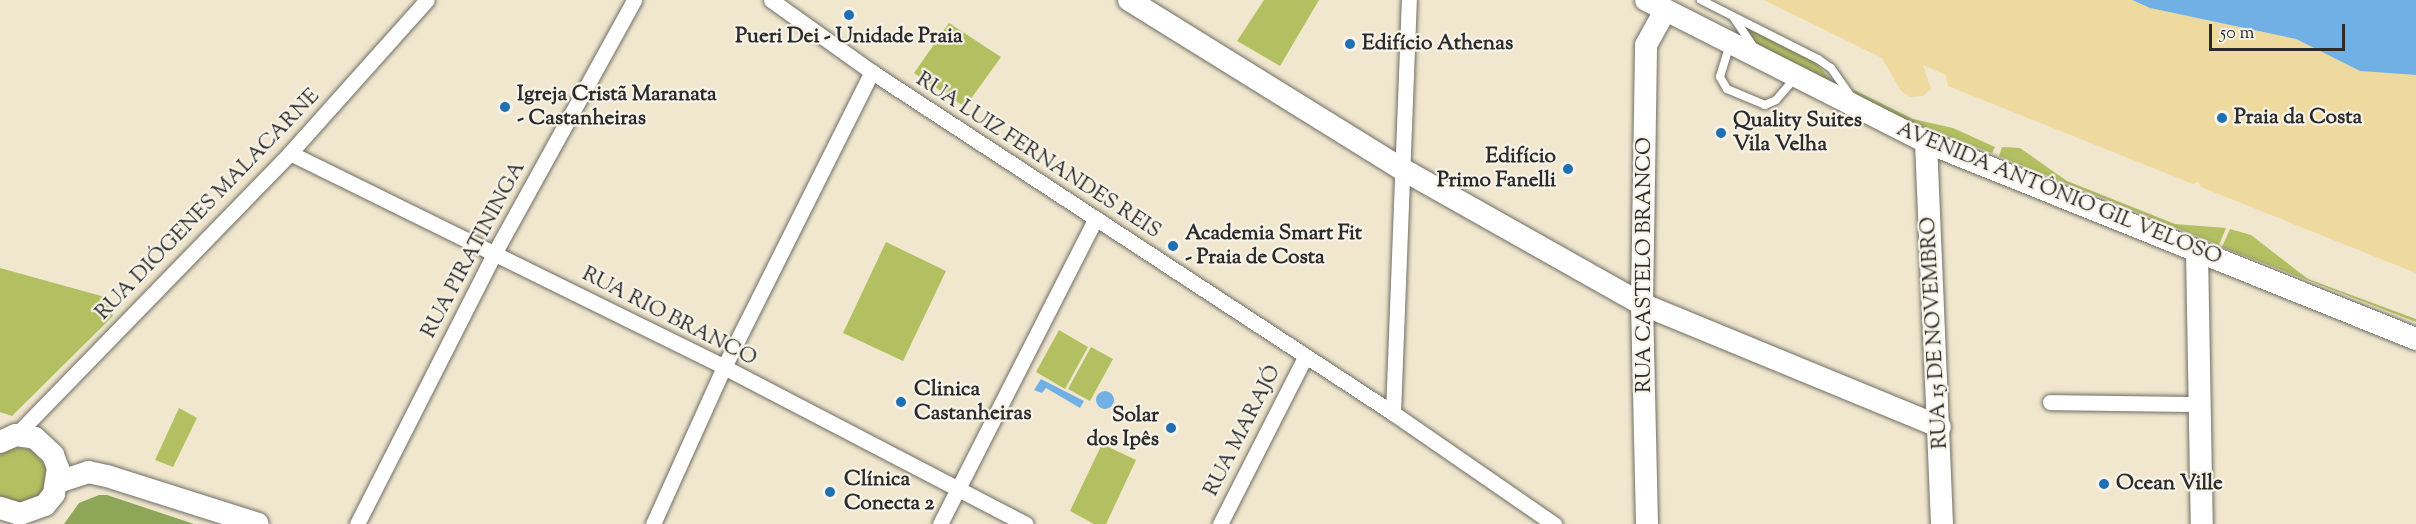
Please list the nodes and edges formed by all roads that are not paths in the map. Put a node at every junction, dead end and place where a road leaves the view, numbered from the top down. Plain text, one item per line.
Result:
1 (427, 0) edge
2 (634, 0) edge
3 (771, 0) edge
4 (1129, 0) edge
5 (1409, 0) edge
6 (1646, 0) edge
7 (1701, 0) edge
8 (1665, 11) junction
9 (1733, 16) junction
10 (1731, 44) junction
11 (1761, 59) junction
12 (872, 72) junction
13 (1796, 77) junction
14 (1861, 111) junction
15 (1926, 142) junction
16 (290, 153) junction
17 (1402, 169) junction
18 (1096, 218) junction
19 (2197, 251) junction
20 (495, 252) junction
21 (1642, 304) junction
22 (2413, 340) edge
23 (1305, 357) junction
24 (724, 367) junction
25 (2049, 402) dead end
26 (2199, 404) junction
27 (1393, 413) junction
28 (1940, 427) junction
29 (5, 436) edge
30 (58, 482) junction
31 (958, 490) junction
32 (0, 508) edge
33 (34, 512) junction
34 (13, 524) edge
35 (258, 524) edge
36 (357, 524) edge
37 (654, 524) edge
38 (940, 524) edge
39 (1026, 524) edge
40 (1220, 524) edge
41 (1554, 524) edge
42 (1647, 524) edge
43 (1942, 524) edge
44 (2202, 524) edge

1 - 16 street, RUA DIÓGENES MALACARNE
2 - 20 street, RUA PIRATININGA
3 - 12 street, RUA LUIZ FERNANDES REIS
4 - 17 street
5 - 17 street
6 - 8 street, AVENIDA ANTÔNIO GIL VELOSO
7 - 9 lane
8 - 10 street, AVENIDA ANTÔNIO GIL VELOSO
8 - 21 street, RUA CASTELO BRANCO
9 - 11 lane
9 - 14 lane
10 - 11 street, AVENIDA ANTÔNIO GIL VELOSO
10 - 13 lane
11 - 13 street, AVENIDA ANTÔNIO GIL VELOSO
12 - 18 street, RUA LUIZ FERNANDES REIS
12 - 24 street
13 - 14 street, AVENIDA ANTÔNIO GIL VELOSO
14 - 15 street, AVENIDA ANTÔNIO GIL VELOSO
15 - 19 street, AVENIDA ANTÔNIO GIL VELOSO
15 - 28 street, RUA 15 DE NOVEMBRO
16 - 20 street, RUA RIO BRANCO
16 - 29 street, RUA DIÓGENES MALACARNE
17 - 21 street
17 - 27 street
18 - 23 street, RUA LUIZ FERNANDES REIS
18 - 31 street
19 - 22 street, AVENIDA ANTÔNIO GIL VELOSO
19 - 26 street
20 - 24 street, RUA RIO BRANCO
20 - 36 street, RUA PIRATININGA
21 - 28 street
21 - 42 street, RUA CASTELO BRANCO
23 - 27 street, RUA LUIZ FERNANDES REIS
23 - 40 street, RUA MARAJÓ
24 - 31 street, RUA RIO BRANCO
24 - 37 street
25 - 26 street
26 - 44 street
27 - 41 street, RUA LUIZ FERNANDES REIS
28 - 43 street, RUA 15 DE NOVEMBRO
29 - 30 street
30 - 33 street
30 - 35 street
31 - 38 street
31 - 39 street, RUA RIO BRANCO
32 - 33 street
33 - 34 street

